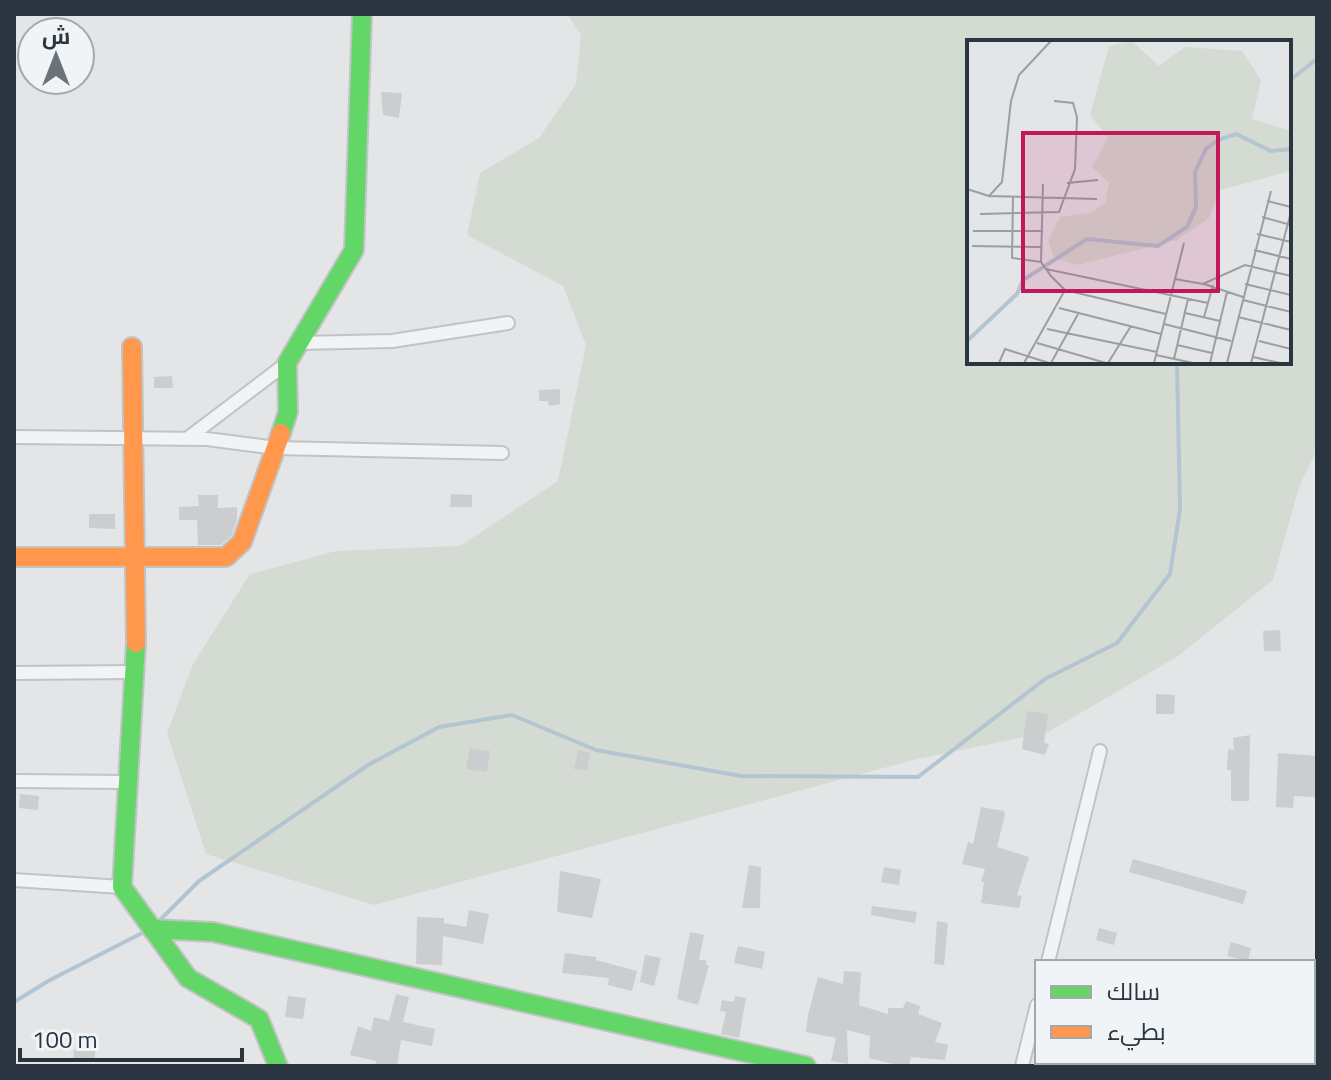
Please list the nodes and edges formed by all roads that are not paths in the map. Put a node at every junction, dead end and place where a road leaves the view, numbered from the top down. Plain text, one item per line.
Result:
1 (362, 14) edge
2 (508, 323) dead end
3 (299, 343) junction
4 (132, 347) dead end
5 (287, 363) junction
6 (14, 437) edge
7 (133, 437) junction
8 (188, 438) junction
9 (276, 448) junction
10 (502, 453) dead end
11 (14, 557) edge
12 (136, 559) junction
13 (136, 672) junction
14 (14, 673) edge
15 (1100, 751) dead end
16 (14, 781) edge
17 (127, 782) junction
18 (14, 880) edge
19 (122, 887) junction
20 (152, 929) junction
21 (1048, 960) edge
22 (1035, 1013) edge
23 (278, 1066) edge
24 (806, 1066) edge
25 (1022, 1066) edge

1 - 3 street
2 - 3 street
3 - 5 street
4 - 7 street
5 - 8 street
5 - 9 street
6 - 7 street
7 - 8 street
7 - 12 street
8 - 9 street
9 - 10 street
9 - 12 street
11 - 12 street
12 - 13 street
13 - 14 street
13 - 17 street
15 - 21 street
16 - 17 street
17 - 19 street
18 - 19 street
19 - 20 street
20 - 23 street
20 - 24 street
22 - 25 street

